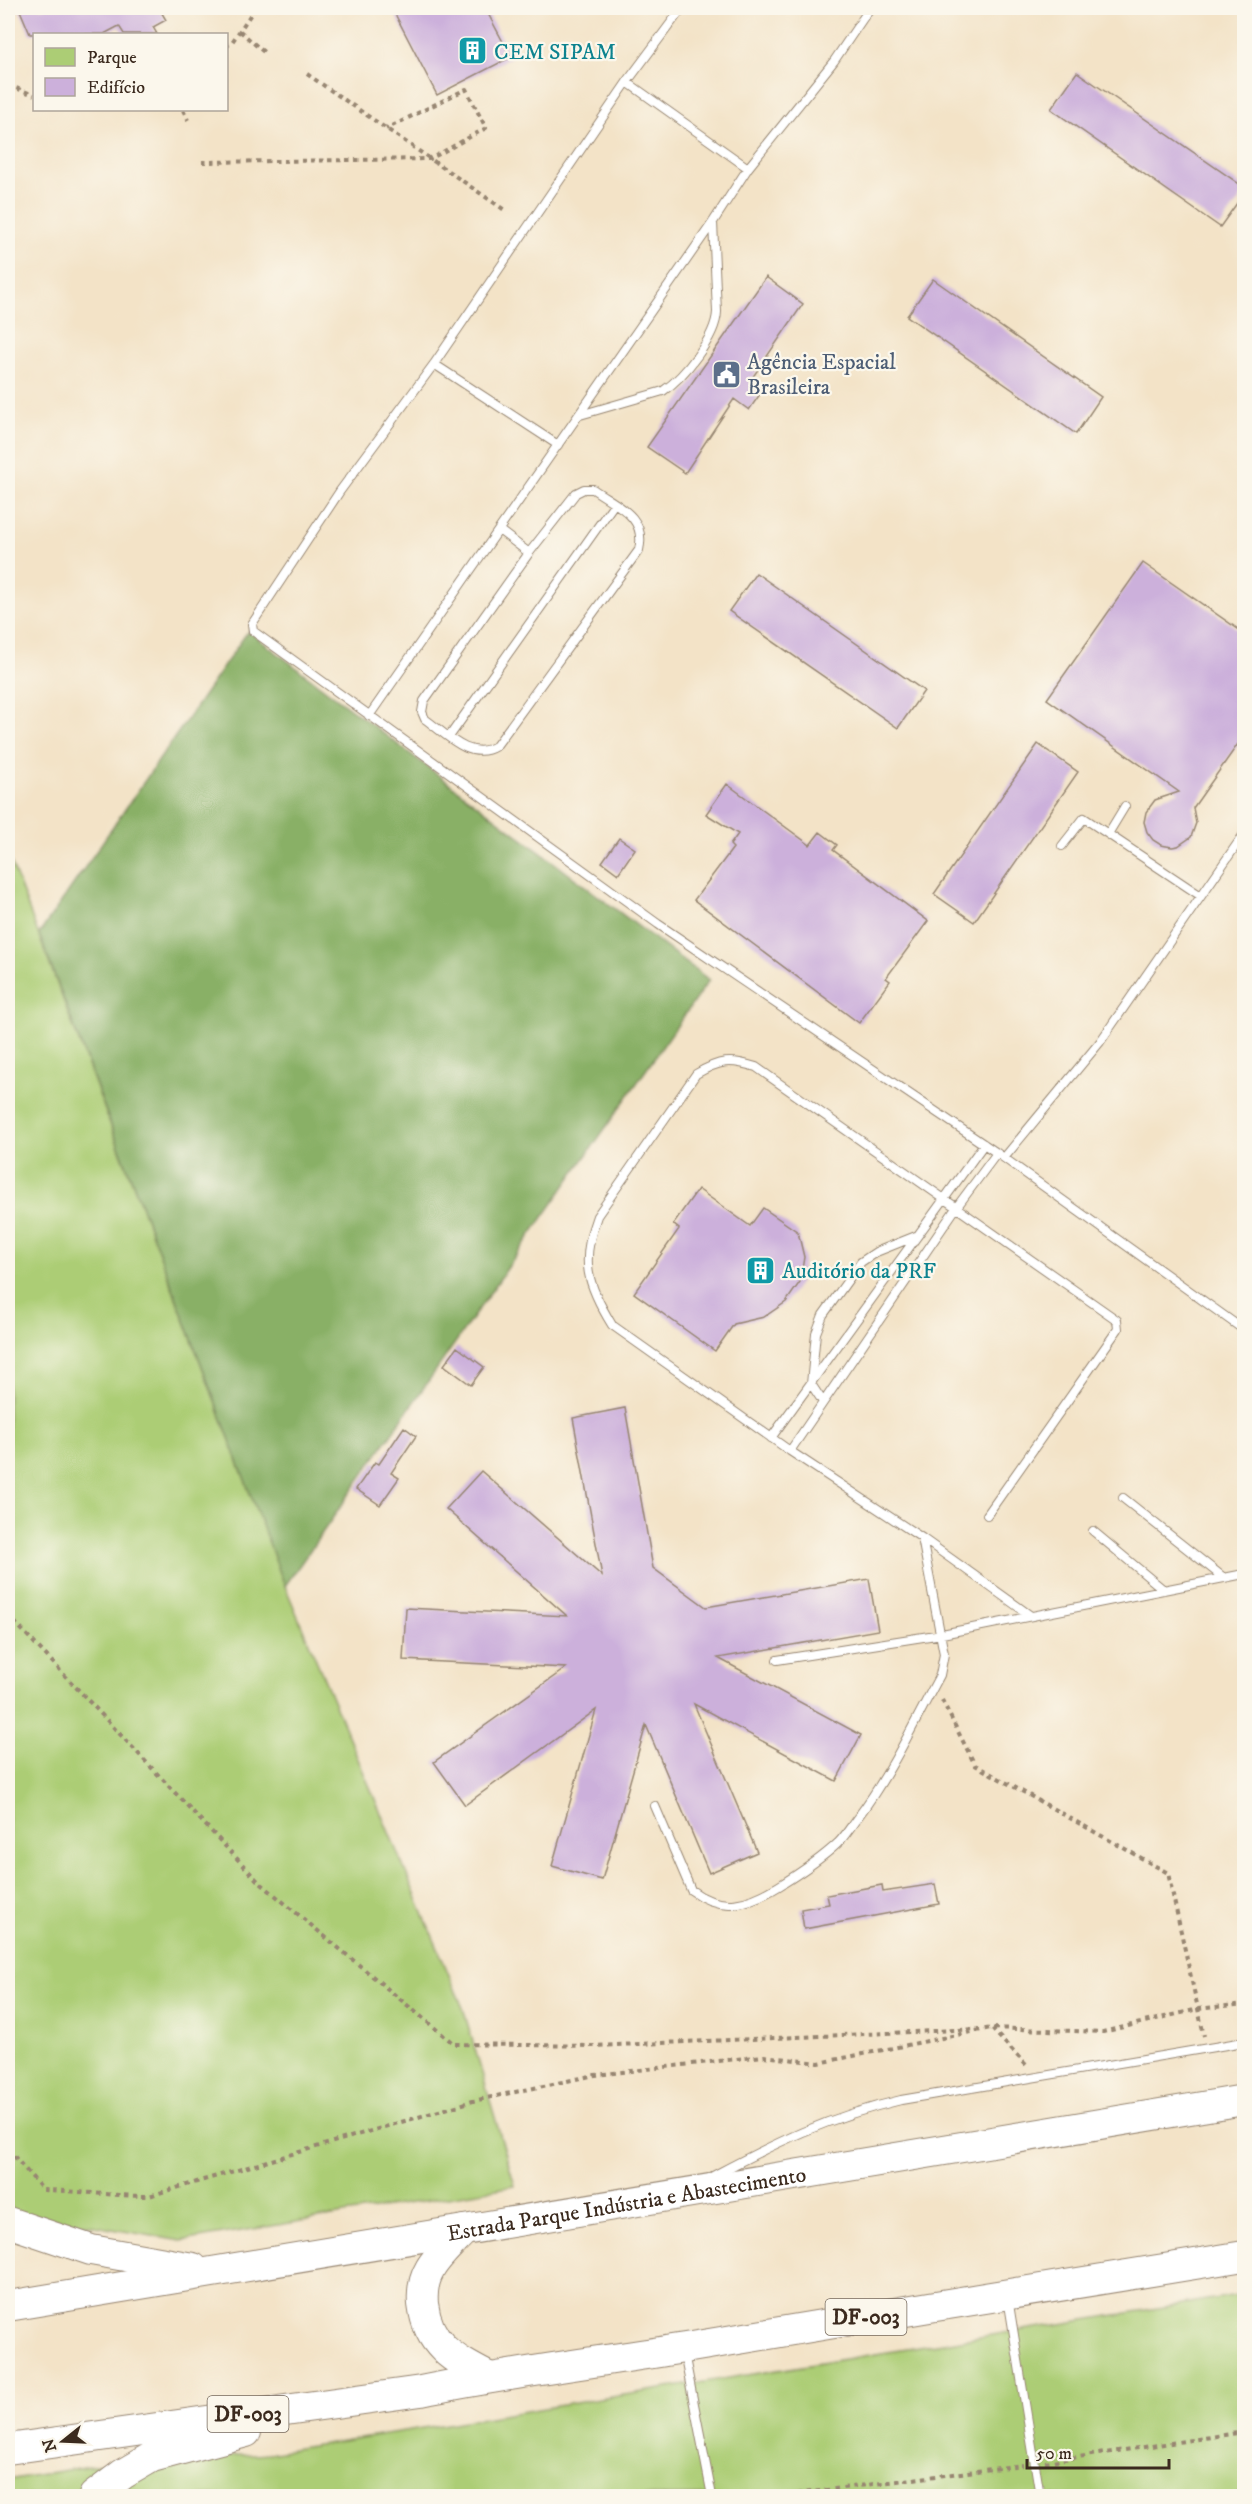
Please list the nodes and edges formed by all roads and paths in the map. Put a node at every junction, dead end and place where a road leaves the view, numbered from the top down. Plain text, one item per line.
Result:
1 (255, 8) edge
2 (682, 8) edge
3 (870, 8) edge
4 (240, 31) junction
5 (228, 45) edge
6 (266, 54) dead end
7 (307, 75) dead end
8 (627, 81) junction
9 (8, 85) edge
10 (33, 94) edge
11 (184, 111) edge
12 (188, 120) dead end
13 (386, 129) junction
14 (430, 159) junction
15 (202, 162) dead end
16 (748, 168) junction
17 (506, 211) dead end
18 (713, 222) junction
19 (434, 364) junction
20 (579, 415) junction
21 (558, 445) junction
22 (614, 504) junction
23 (499, 530) junction
24 (529, 553) junction
25 (369, 716) junction
26 (449, 737) junction
27 (1125, 806) dead end
28 (1108, 834) junction
29 (1245, 834) edge
30 (1062, 846) dead end
31 (1201, 896) junction
32 (984, 1144) junction
33 (1000, 1155) junction
34 (943, 1199) junction
35 (956, 1208) junction
36 (916, 1235) junction
37 (1245, 1330) edge
38 (811, 1384) junction
39 (823, 1402) junction
40 (771, 1438) junction
41 (790, 1451) junction
42 (1124, 1498) dead end
43 (987, 1515) dead end
44 (1093, 1531) dead end
45 (922, 1538) junction
46 (1245, 1574) edge
47 (1224, 1578) junction
48 (1164, 1590) junction
49 (8, 1615) edge
50 (1031, 1616) junction
51 (942, 1634) junction
52 (777, 1659) dead end
53 (934, 1685) junction
54 (655, 1806) dead end
55 (1245, 2004) edge
56 (1198, 2009) junction
57 (992, 2028) junction
58 (1245, 2042) edge
59 (1207, 2048) junction
60 (1036, 2077) junction
61 (1245, 2100) edge
62 (8, 2149) edge
63 (676, 2195) junction
64 (8, 2222) edge
65 (464, 2230) junction
66 (1245, 2256) edge
67 (214, 2272) junction
68 (1007, 2293) junction
69 (8, 2306) edge
70 (682, 2348) junction
71 (488, 2377) junction
72 (421, 2391) junction
73 (1245, 2432) edge
74 (8, 2449) edge
75 (1034, 2463) junction
76 (1245, 2495) edge
77 (94, 2496) edge
78 (712, 2496) edge
79 (780, 2496) edge
80 (1040, 2496) edge
81 (1235, 2496) edge

1 - 4 path
2 - 8 lane
3 - 16 lane
4 - 5 path
4 - 6 path
7 - 13 path
8 - 16 lane
8 - 19 lane
9 - 10 path
11 - 12 path
13 - 14 path
13 - 14 path
14 - 15 path
14 - 17 path
16 - 18 lane
18 - 20 lane
18 - 20 lane
19 - 21 lane
19 - 25 lane
20 - 21 lane
21 - 23 lane
22 - 24 lane
22 - 26 lane
22 - 26 lane
23 - 24 lane
23 - 25 lane
24 - 26 lane
25 - 32 lane
27 - 28 lane
28 - 30 lane
28 - 31 lane
29 - 31 lane
31 - 33 lane
32 - 33 lane
32 - 34 lane
33 - 35 lane
33 - 37 lane
34 - 35 lane
34 - 36 lane
34 - 40 lane
35 - 39 lane
35 - 43 lane
36 - 38 lane
36 - 38 lane
38 - 39 lane
38 - 40 lane
39 - 41 lane
40 - 41 lane
41 - 45 lane
42 - 47 lane
44 - 48 lane
45 - 50 lane
45 - 51 lane
46 - 47 lane
47 - 48 lane
48 - 50 lane
49 - 57 path
50 - 51 lane
51 - 52 lane
51 - 53 lane
53 - 54 lane
53 - 56 path
55 - 56 path
56 - 57 path
56 - 59 path
57 - 60 path
57 - 62 path
58 - 59 lane
59 - 60 lane
60 - 63 lane
61 - 63 highway, Estrada Parque Indústria e Abastecimento
63 - 65 highway, Estrada Parque Indústria e Abastecimento
64 - 67 highway
65 - 67 highway, Estrada Parque Indústria e Abastecimento
65 - 71 highway
66 - 68 highway, DF-003
67 - 69 highway, Estrada Parque Indústria e Abastecimento
68 - 70 highway, DF-003
68 - 75 lane
70 - 71 highway, DF-003
70 - 78 lane
71 - 72 highway, DF-003
72 - 74 highway, DF-003
72 - 77 highway
73 - 75 path
75 - 79 path
75 - 80 lane
76 - 81 lane

